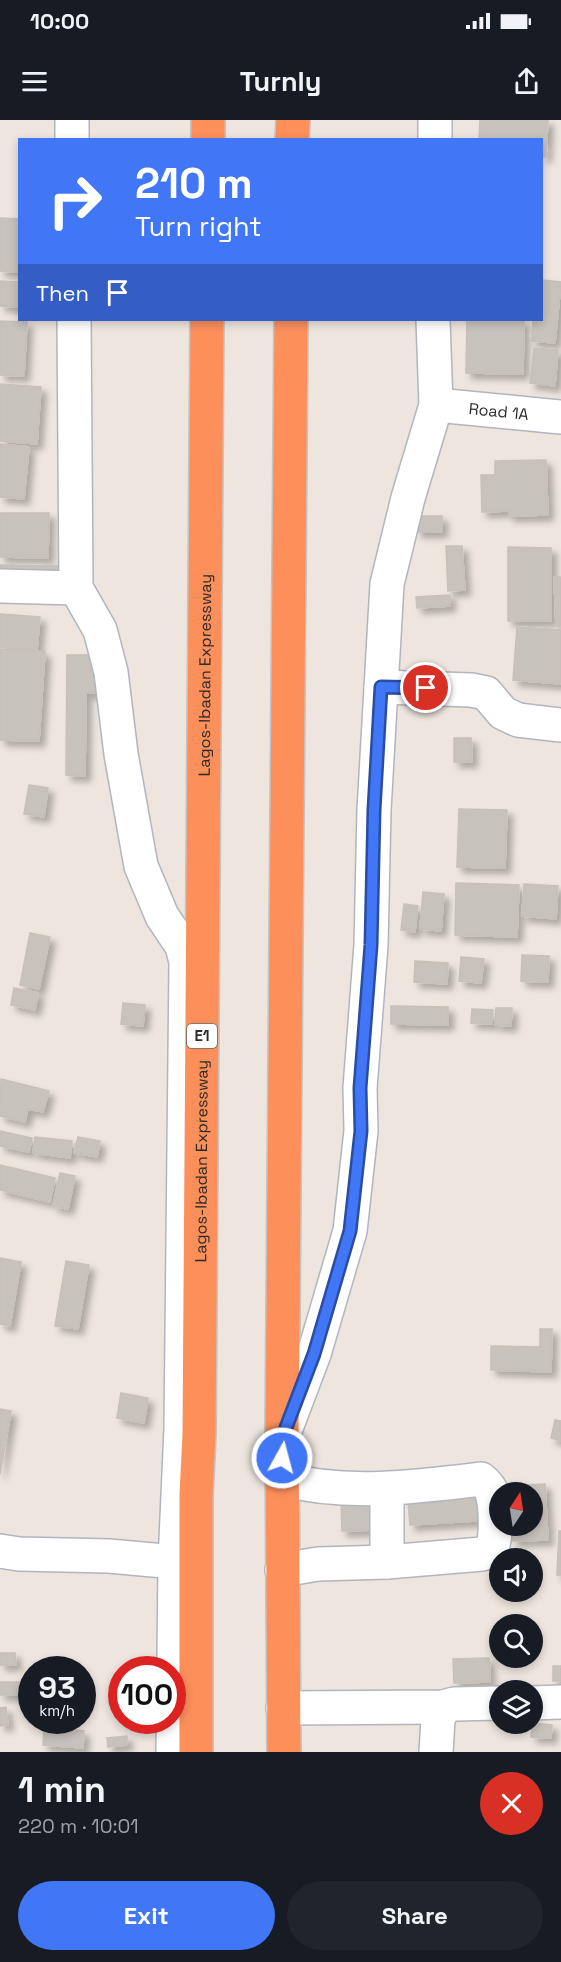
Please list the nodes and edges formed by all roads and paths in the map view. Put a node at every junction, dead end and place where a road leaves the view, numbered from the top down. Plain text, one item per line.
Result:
1 (72, 120) edge
2 (208, 120) edge
3 (293, 120) edge
4 (435, 120) edge
5 (72, 138) edge
6 (208, 138) edge
7 (292, 138) edge
8 (435, 138) edge
9 (74, 321) edge
10 (207, 321) edge
11 (291, 321) edge
12 (433, 321) edge
13 (436, 405) junction
14 (561, 417) edge
15 (0, 586) edge
16 (76, 588) junction
17 (381, 687) junction
18 (561, 725) edge
19 (282, 1438) junction
20 (282, 1479) junction
21 (387, 1489) junction
22 (0, 1551) edge
23 (175, 1562) junction
24 (387, 1562) junction
25 (282, 1570) junction
26 (561, 1702) edge
27 (489, 1703) edge
28 (543, 1703) edge
29 (443, 1707) junction
30 (284, 1708) junction
31 (172, 1752) edge
32 (196, 1752) edge
33 (284, 1752) edge
34 (436, 1752) edge

1 - 5 street
2 - 6 highway
3 - 7 highway
4 - 8 street
9 - 16 street
10 - 32 highway, Lagos-Ibadan Expressway / E1
11 - 19 highway
12 - 13 street
13 - 14 street, Road 1A
13 - 17 street
15 - 16 street
16 - 23 street
17 - 18 street
17 - 19 street
19 - 20 highway
20 - 21 street
20 - 25 highway
21 - 24 street
21 - 24 street
22 - 23 street
23 - 31 street
24 - 25 street
25 - 30 highway
26 - 28 street
27 - 29 street
29 - 30 street
29 - 34 street
30 - 33 highway

